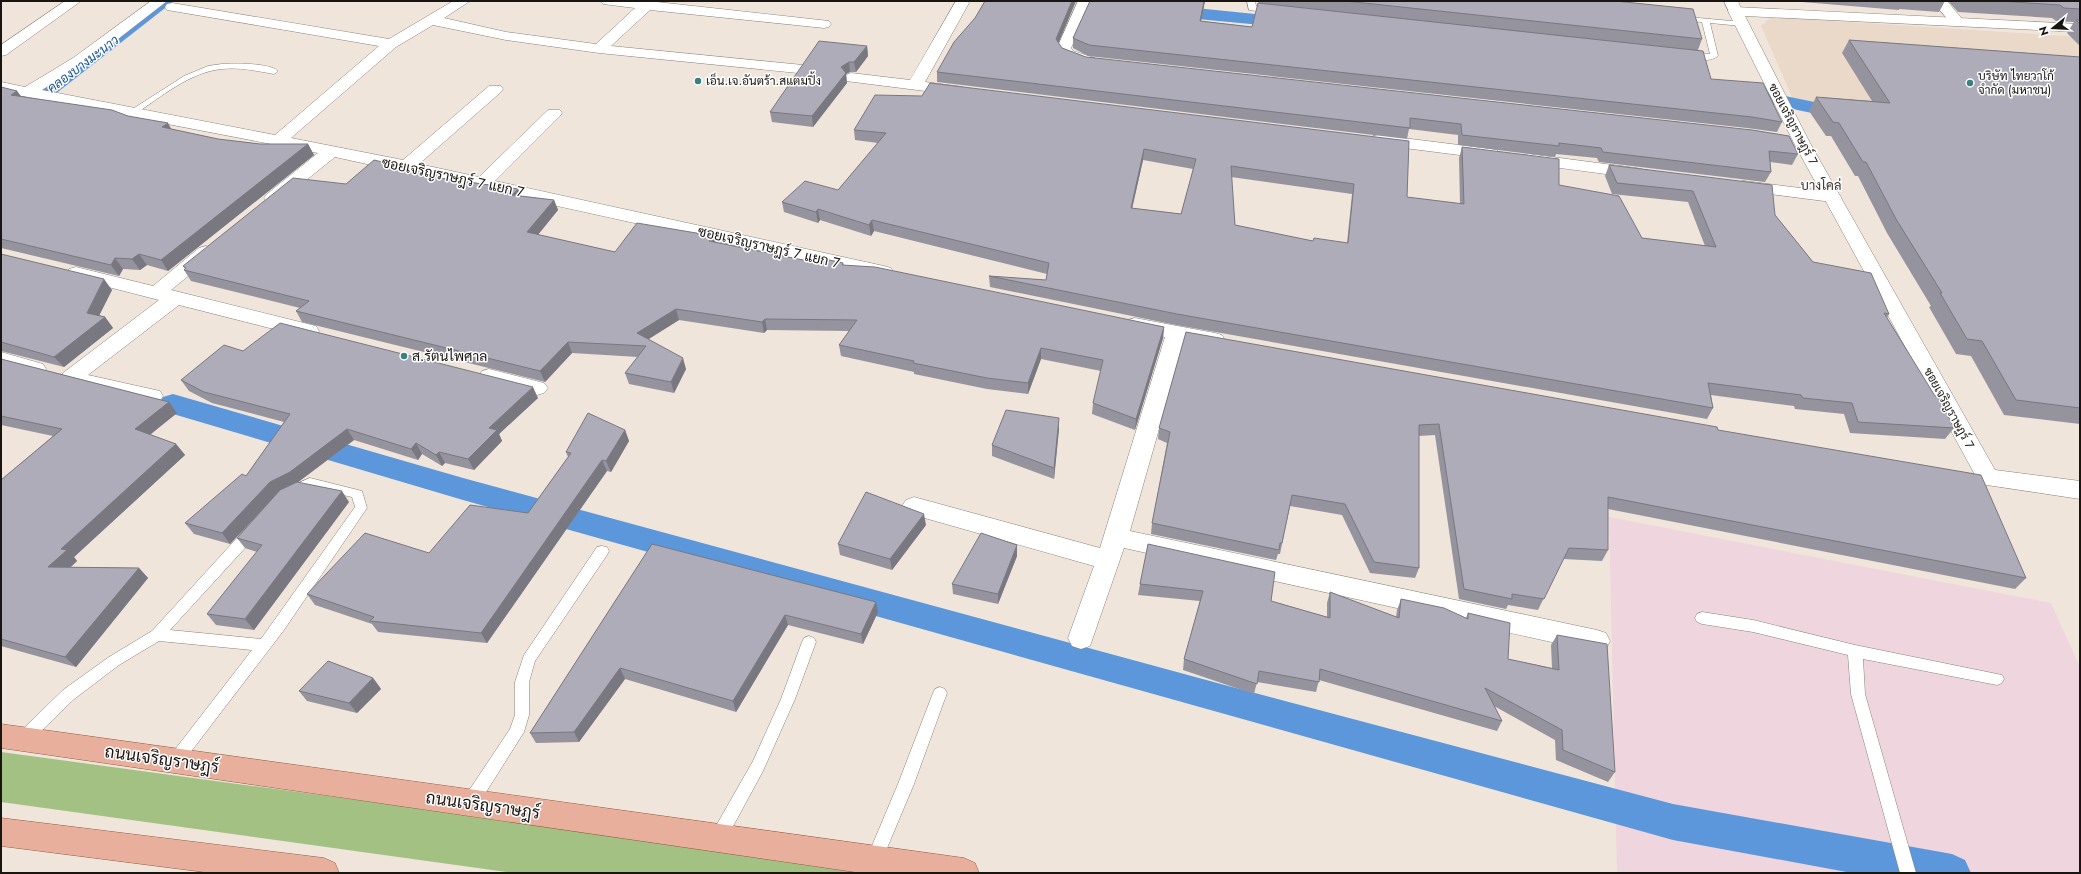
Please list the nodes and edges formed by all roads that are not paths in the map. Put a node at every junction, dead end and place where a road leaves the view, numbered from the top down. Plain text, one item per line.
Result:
1 (74, 1) edge
2 (463, 1) edge
3 (608, 1) edge
4 (1251, 1) edge
5 (1939, 1) edge
6 (962, 3) dead end
7 (166, 4) edge
8 (1084, 4) edge
9 (646, 6) junction
10 (1733, 6) edge
11 (1284, 12) edge
12 (1674, 17) edge
13 (431, 20) junction
14 (1705, 20) junction
15 (1956, 20) junction
16 (824, 24) dead end
17 (1742, 24) junction
18 (2080, 28) edge
19 (391, 44) junction
20 (600, 49) junction
21 (1, 52) edge
22 (1682, 55) edge
23 (1101, 62) edge
24 (798, 68) edge
25 (274, 71) dead end
26 (850, 78) dead end
27 (915, 85) junction
28 (1, 87) edge
29 (495, 89) dead end
30 (969, 91) edge
31 (29, 92) junction
32 (132, 112) junction
33 (554, 113) dead end
34 (1367, 139) edge
35 (279, 140) junction
36 (330, 152) junction
37 (406, 166) junction
38 (1651, 174) edge
39 (483, 183) junction
40 (1729, 184) edge
41 (1832, 197) junction
42 (258, 210) edge
43 (222, 240) edge
44 (55, 268) edge
45 (905, 277) edge
46 (156, 293) junction
47 (176, 298) junction
48 (1114, 321) edge
49 (1176, 333) junction
50 (329, 336) edge
51 (1231, 343) edge
52 (1, 358) edge
53 (468, 370) edge
54 (70, 378) junction
55 (537, 388) dead end
56 (152, 396) edge
57 (2080, 490) edge
58 (283, 497) edge
59 (914, 506) dead end
60 (262, 520) edge
61 (1116, 537) junction
62 (602, 551) dead end
63 (1108, 560) junction
64 (1702, 618) dead end
65 (157, 635) junction
66 (1081, 638) dead end
67 (1597, 641) edge
68 (809, 642) dead end
69 (264, 645) junction
70 (1856, 651) junction
71 (1997, 678) dead end
72 (940, 693) dead end
73 (13, 737) edge
74 (175, 761) junction
75 (470, 803) junction
76 (1, 832) edge
77 (718, 838) junction
78 (874, 860) junction
79 (324, 873) edge
80 (964, 873) edge
81 (1908, 873) edge

1 - 21 street
2 - 13 street
3 - 9 street
4 - 11 lane
5 - 15 street
6 - 27 street
7 - 19 street
7 - 31 street
8 - 23 street
9 - 16 street
9 - 20 street
10 - 15 street, ซอยเจริญราษฎร์ 7
10 - 17 street, ซอยเจริญราษฎร์ 7
12 - 14 lane
13 - 19 street
13 - 20 street
14 - 17 lane
14 - 22 lane
15 - 18 street, ซอยเจริญราษฎร์ 7
17 - 41 street, ซอยเจริญราษฎร์ 7
19 - 35 street
20 - 24 street
25 - 32 lane
26 - 27 street
27 - 30 street
28 - 31 street, ซอยเจริญราษฎร์ 7 แยก 7
29 - 37 street
31 - 32 street, ซอยเจริญราษฎร์ 7 แยก 7
32 - 35 street, ซอยเจริญราษฎร์ 7 แยก 7
33 - 39 street
34 - 38 street
35 - 36 street, ซอยเจริญราษฎร์ 7 แยก 7
36 - 37 street, ซอยเจริญราษฎร์ 7 แยก 7
36 - 42 street
37 - 39 street, ซอยเจริญราษฎร์ 7 แยก 7
39 - 45 street, ซอยเจริญราษฎร์ 7 แยก 7
40 - 41 street
41 - 57 street, ซอยเจริญราษฎร์ 7
43 - 46 street
44 - 46 street
46 - 47 street
47 - 50 street
47 - 54 street
48 - 49 street
49 - 51 street
49 - 61 street
52 - 54 street
53 - 55 street
54 - 56 street
58 - 69 lane
59 - 63 street
60 - 65 lane
61 - 63 street
61 - 67 street
62 - 75 lane
63 - 66 street
64 - 70 lane
65 - 69 lane
65 - 73 lane
68 - 77 lane
69 - 74 lane
70 - 71 lane
70 - 81 lane
72 - 78 lane
73 - 74 main road, ถนนเจริญราษฎร์
74 - 75 main road, ถนนเจริญราษฎร์
75 - 77 main road, ถนนเจริญราษฎร์
76 - 79 main road
77 - 78 main road, ถนนเจริญราษฎร์
78 - 80 main road, ถนนเจริญราษฎร์

